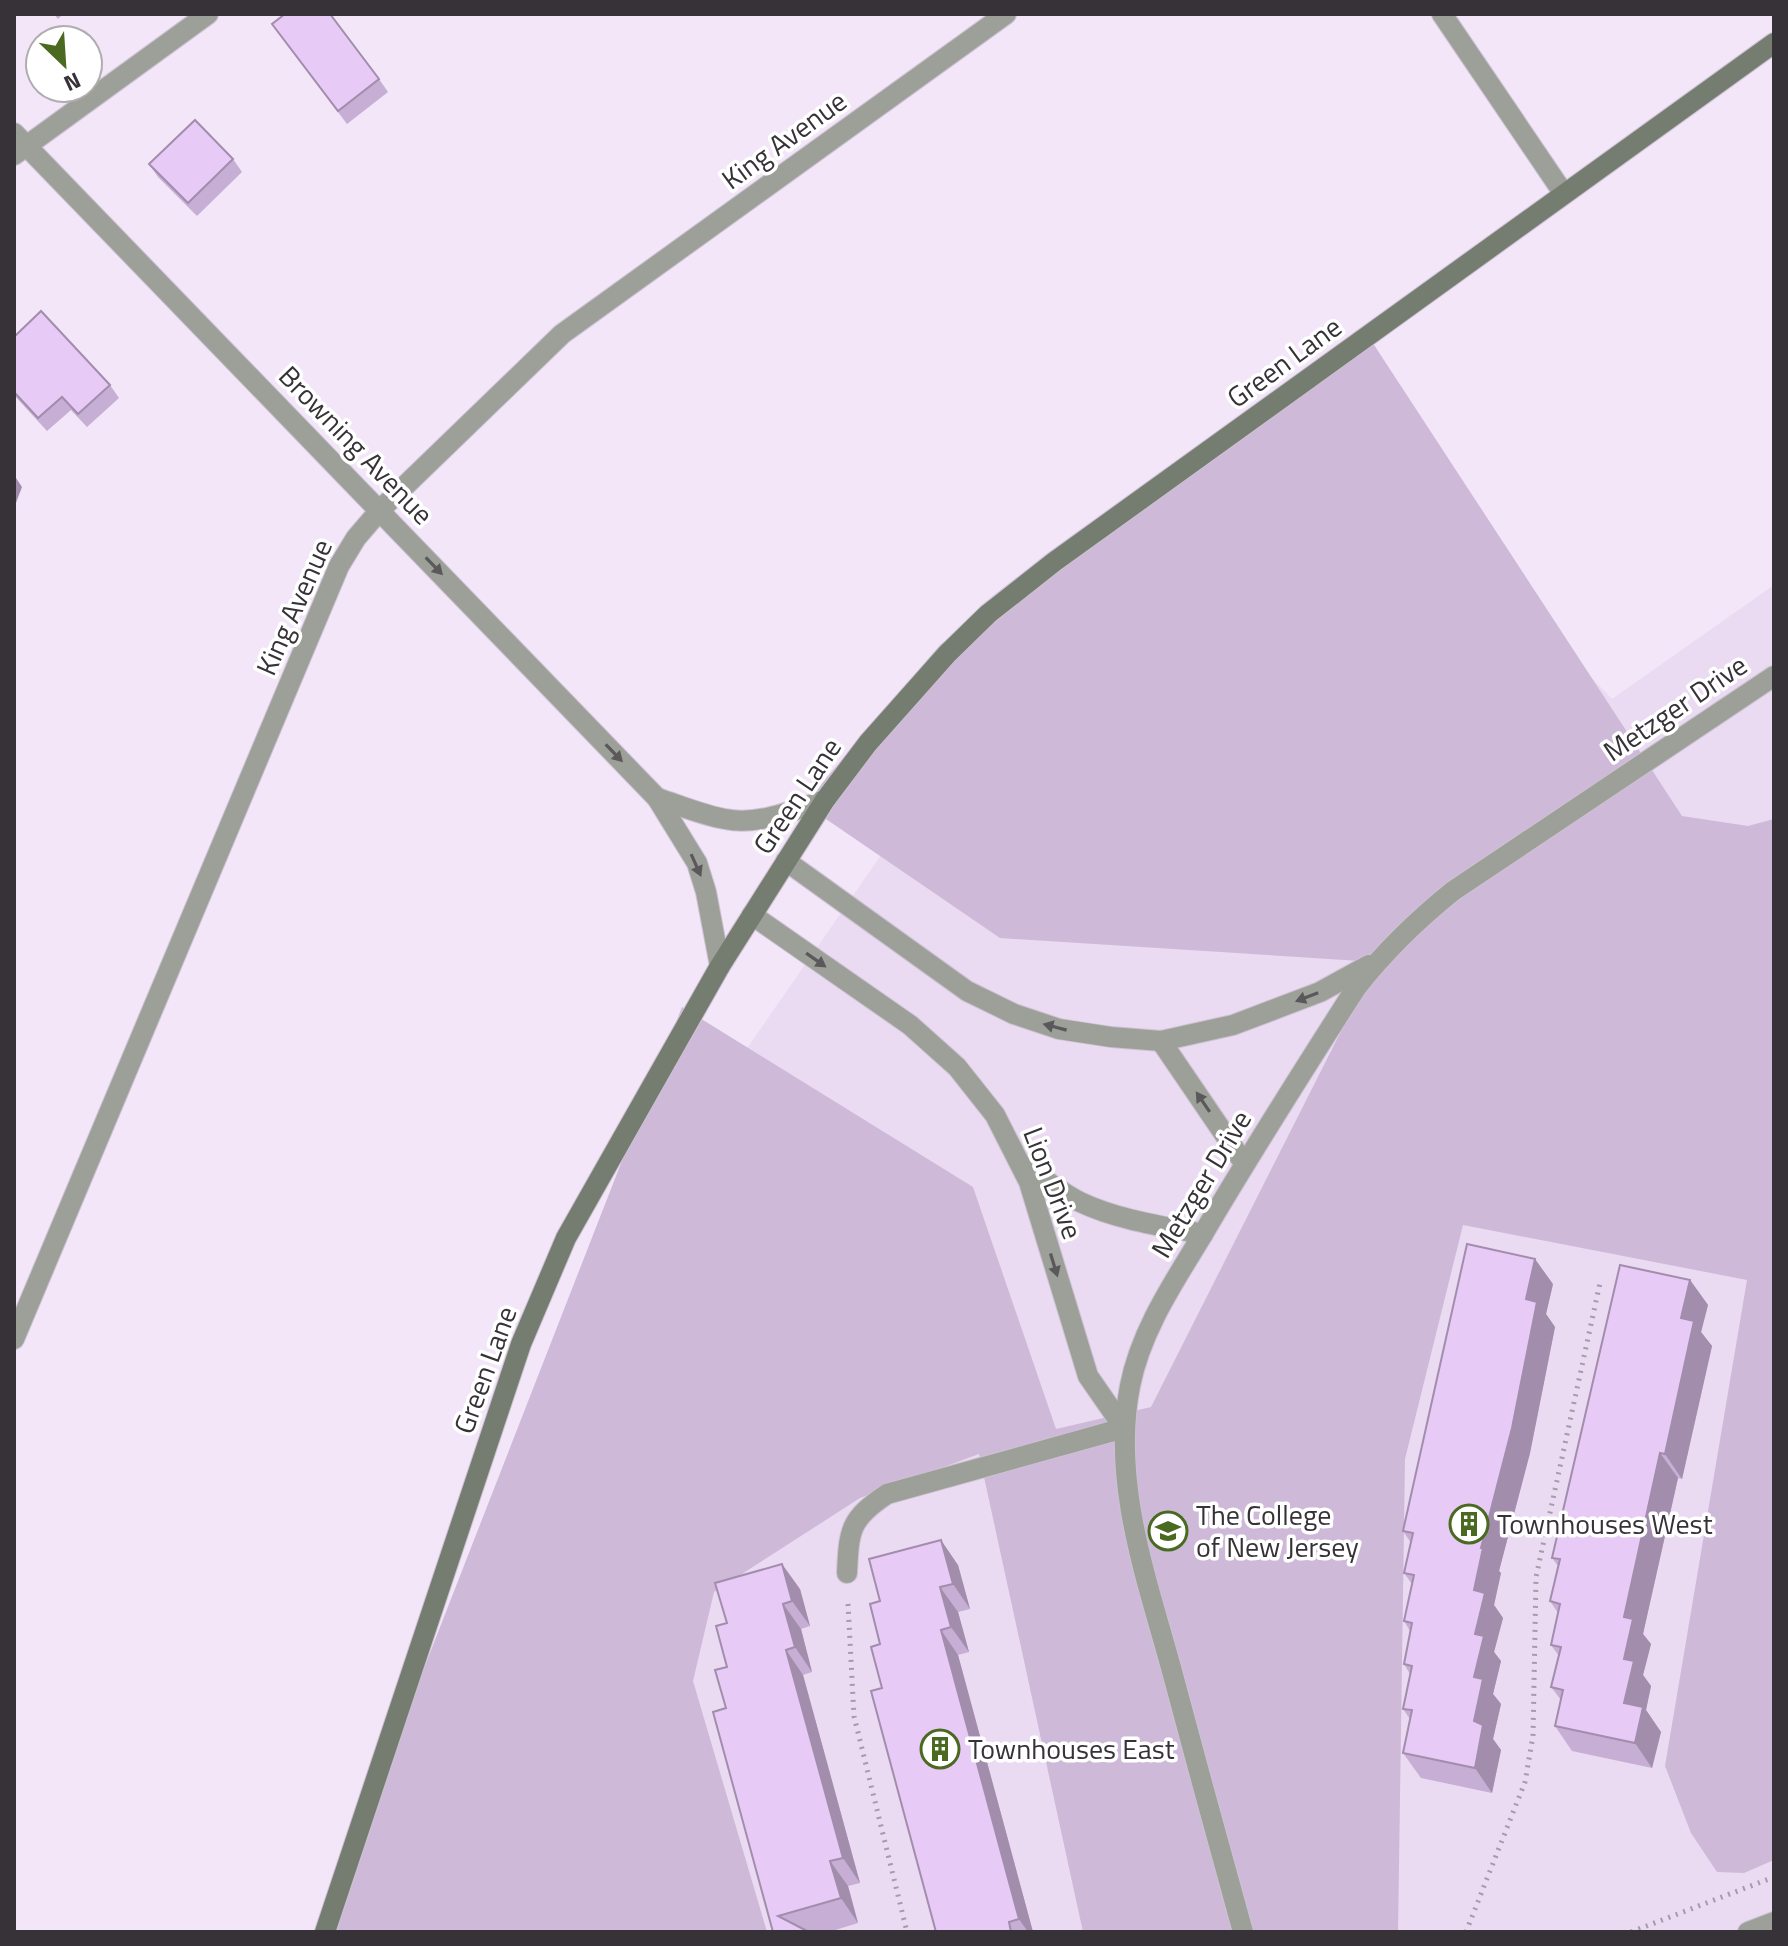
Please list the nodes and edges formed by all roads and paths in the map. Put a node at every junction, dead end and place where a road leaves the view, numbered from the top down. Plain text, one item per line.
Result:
1 (208, 14) edge
2 (1006, 14) edge
3 (1442, 14) edge
4 (1774, 43) edge
5 (18, 145) edge
6 (1564, 194) junction
7 (380, 510) junction
8 (1774, 676) edge
9 (657, 798) junction
10 (825, 800) junction
11 (786, 861) junction
12 (752, 915) junction
13 (1376, 961) junction
14 (720, 966) junction
15 (1161, 1041) junction
16 (1244, 1163) junction
17 (1021, 1165) junction
18 (1203, 1234) junction
19 (1600, 1283) dead end
20 (14, 1339) edge
21 (1124, 1428) junction
22 (847, 1573) joint
23 (1774, 1877) edge
24 (1774, 1922) edge
25 (325, 1932) edge
26 (907, 1932) edge
27 (1243, 1932) edge
28 (1466, 1932) edge
29 (1631, 1932) edge
30 (1748, 1932) edge

1 - 5 street
2 - 7 street, King Avenue
3 - 6 street
4 - 6 street, Green Lane
5 - 7 street, Browning Avenue
6 - 10 street, Green Lane
7 -> 9 street, Browning Avenue
7 - 20 street, King Avenue
8 - 13 street, Metzger Drive
9 - 10 street
9 -> 14 street, Browning Avenue
10 - 11 street, Green Lane
11 - 12 street, Green Lane
15 -> 11 street
12 - 14 street, Green Lane
12 -> 17 street, Lion Drive
13 -> 15 street
13 - 16 street, Metzger Drive
14 - 25 street, Green Lane
16 -> 15 street
16 - 18 street, Metzger Drive
17 - 18 street
17 -> 21 street, Lion Drive
18 - 21 street, Metzger Drive
19 - 28 path
21 - 22 street
21 - 27 street, Metzger Drive
22 - 26 path
23 - 29 path
24 - 30 street

